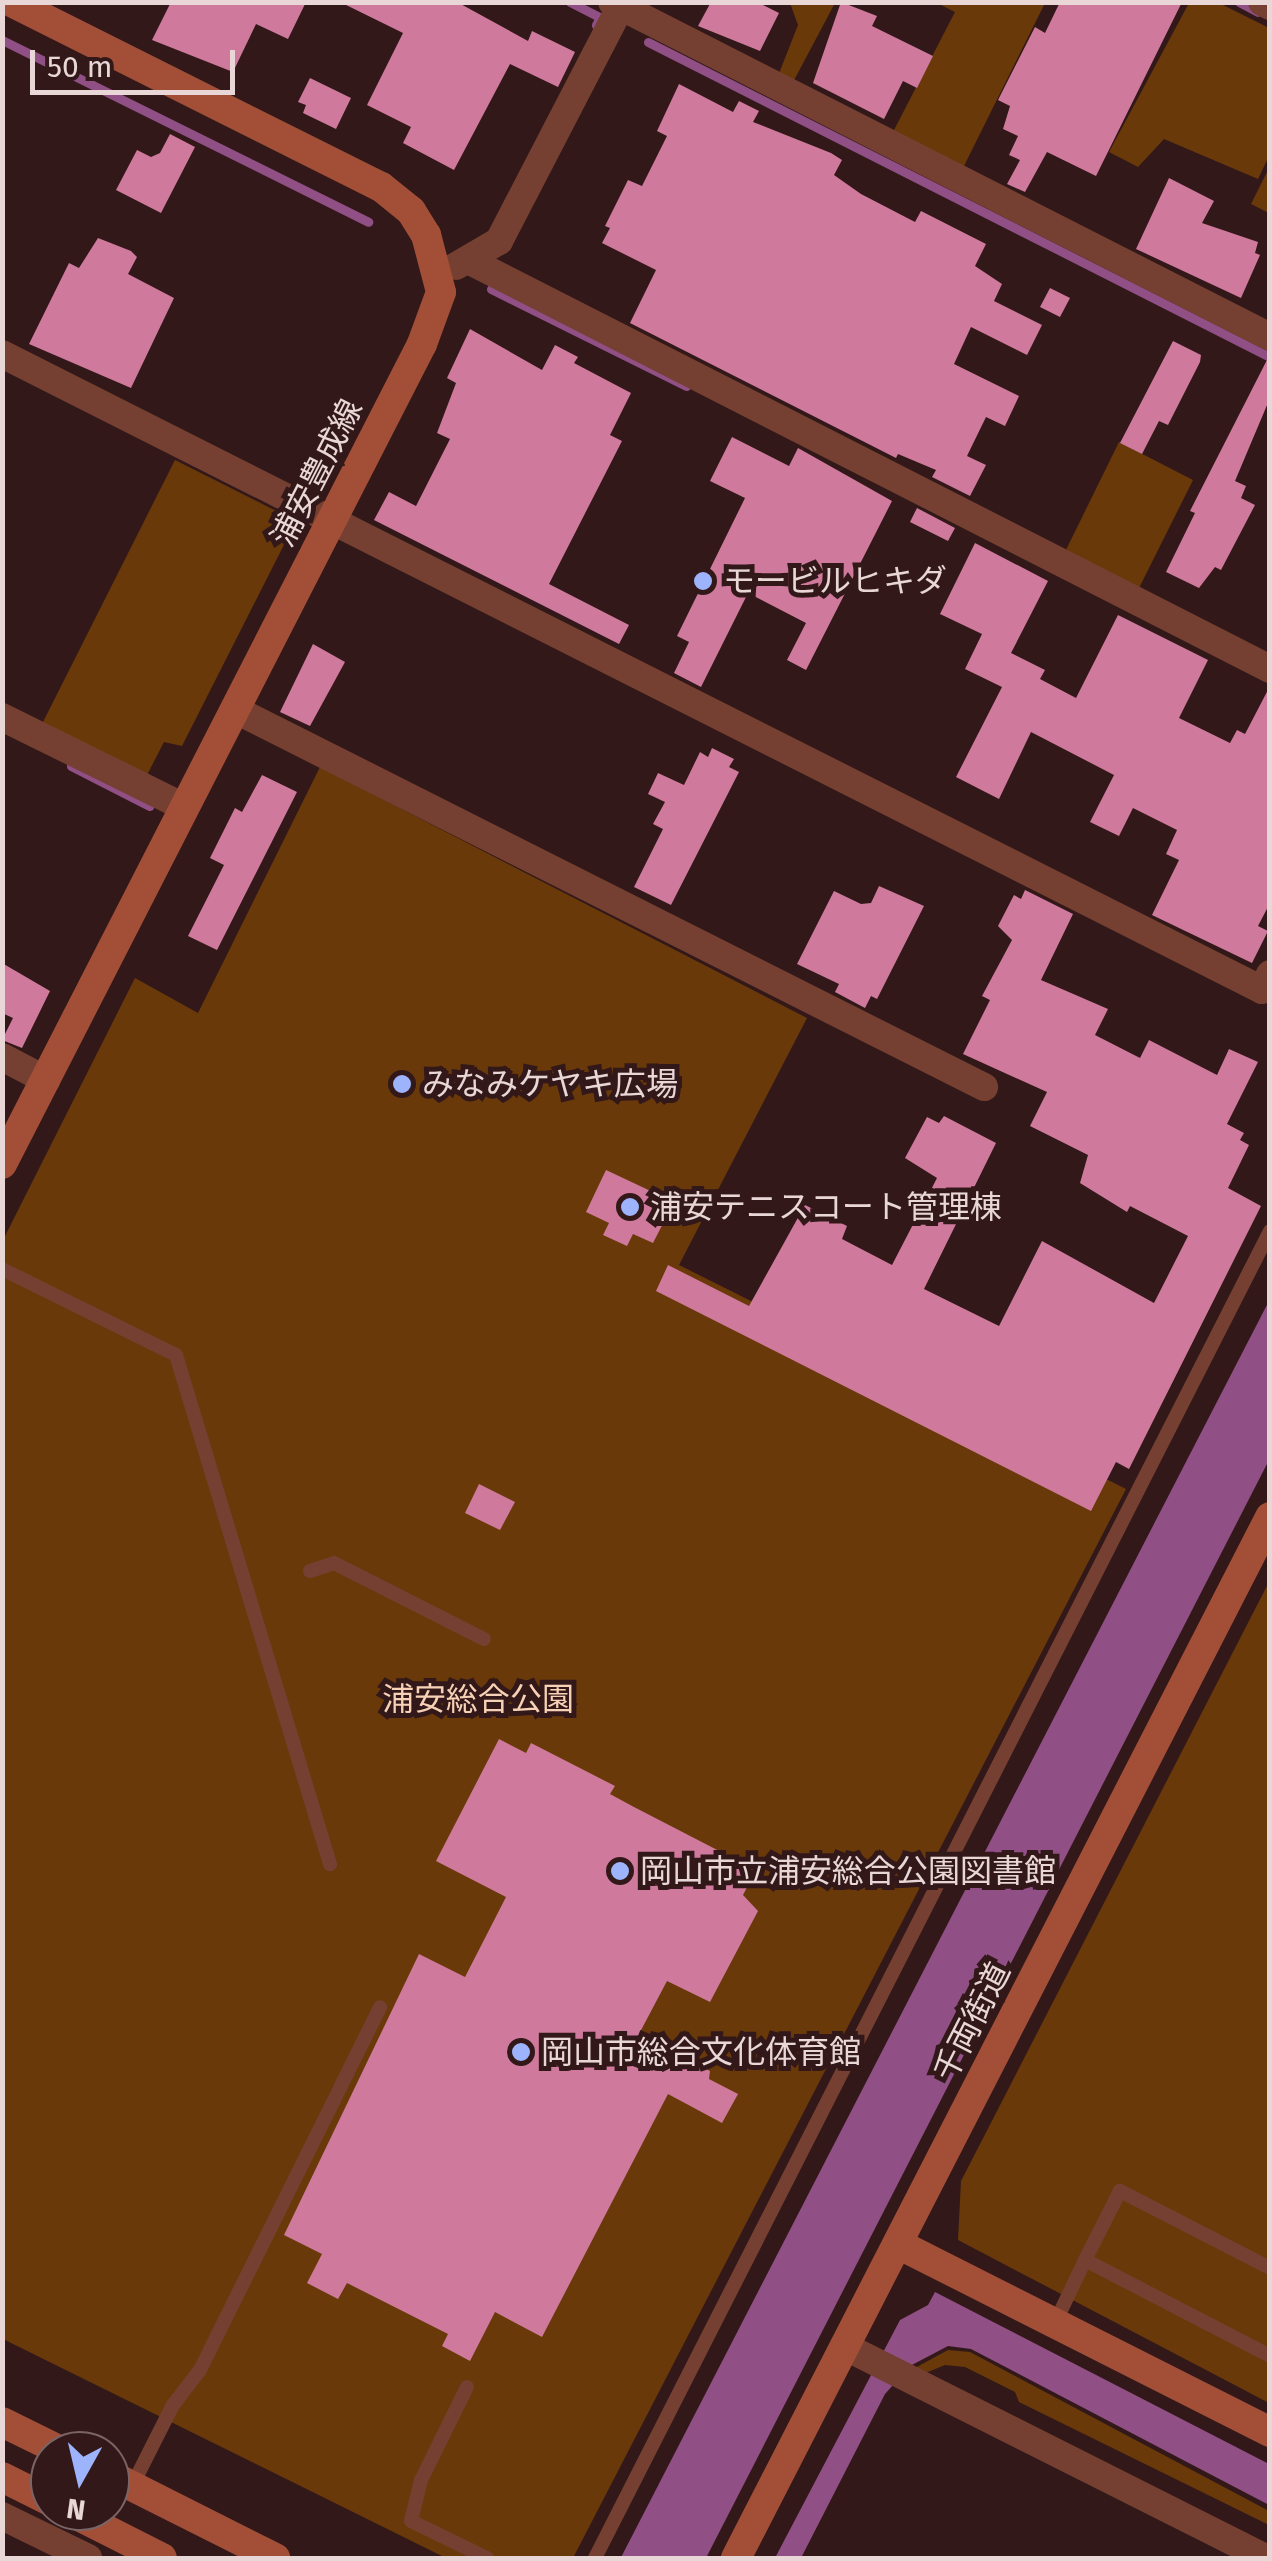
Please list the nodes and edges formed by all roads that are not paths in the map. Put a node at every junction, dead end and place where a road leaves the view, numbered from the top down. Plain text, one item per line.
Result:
1 (12, 2) edge
2 (1262, 2) edge
3 (618, 4) edge
4 (1270, 6) edge
5 (470, 261) junction
6 (438, 269) junction
7 (1270, 337) edge
8 (2, 354) edge
9 (335, 517) junction
10 (1270, 668) edge
11 (234, 708) junction
12 (2, 717) edge
13 (184, 808) junction
14 (1270, 974) edge
15 (2, 1057) edge
16 (46, 1080) junction
17 (984, 1086) dead end
18 (2, 1164) edge
19 (1270, 1231) edge
20 (2, 1268) edge
21 (1270, 1517) edge
22 (310, 1571) dead end
23 (484, 1639) dead end
24 (330, 1864) dead end
25 (380, 2007) dead end
26 (898, 2244) junction
27 (1085, 2260) junction
28 (1270, 2268) edge
29 (1055, 2324) junction
30 (844, 2346) junction
31 (1270, 2356) edge
32 (467, 2387) dead end
33 (2, 2422) edge
34 (1270, 2432) edge
35 (30, 2436) edge
36 (130, 2468) edge
37 (2, 2477) edge
38 (130, 2486) edge
39 (30, 2491) edge
40 (2, 2516) edge
41 (109, 2531) edge
42 (88, 2558) edge
43 (162, 2558) edge
44 (274, 2558) edge
45 (488, 2558) edge
46 (595, 2558) edge
47 (736, 2558) edge
48 (1266, 2558) edge

1 - 6 street
2 - 4 street
3 - 5 street
3 - 7 street
5 - 6 street
5 - 10 street
6 - 9 street, 浦安豊成線
8 - 9 street
9 - 11 street, 浦安豊成線
9 - 14 street
11 - 13 street, 浦安豊成線
11 - 17 street
12 - 13 street
13 - 16 street, 浦安豊成線
15 - 16 street
16 - 18 street, 浦安豊成線
19 - 46 lane
20 - 24 lane
21 - 26 street, 千両街道
22 - 23 lane
25 - 36 lane
26 - 29 street
26 - 30 street, 千両街道
27 - 28 lane
27 - 29 lane
27 - 31 lane
29 - 34 street
30 - 47 street, 千両街道
30 - 48 street
32 - 45 lane
33 - 35 street
37 - 39 street
38 - 44 street
40 - 42 street
41 - 43 street

